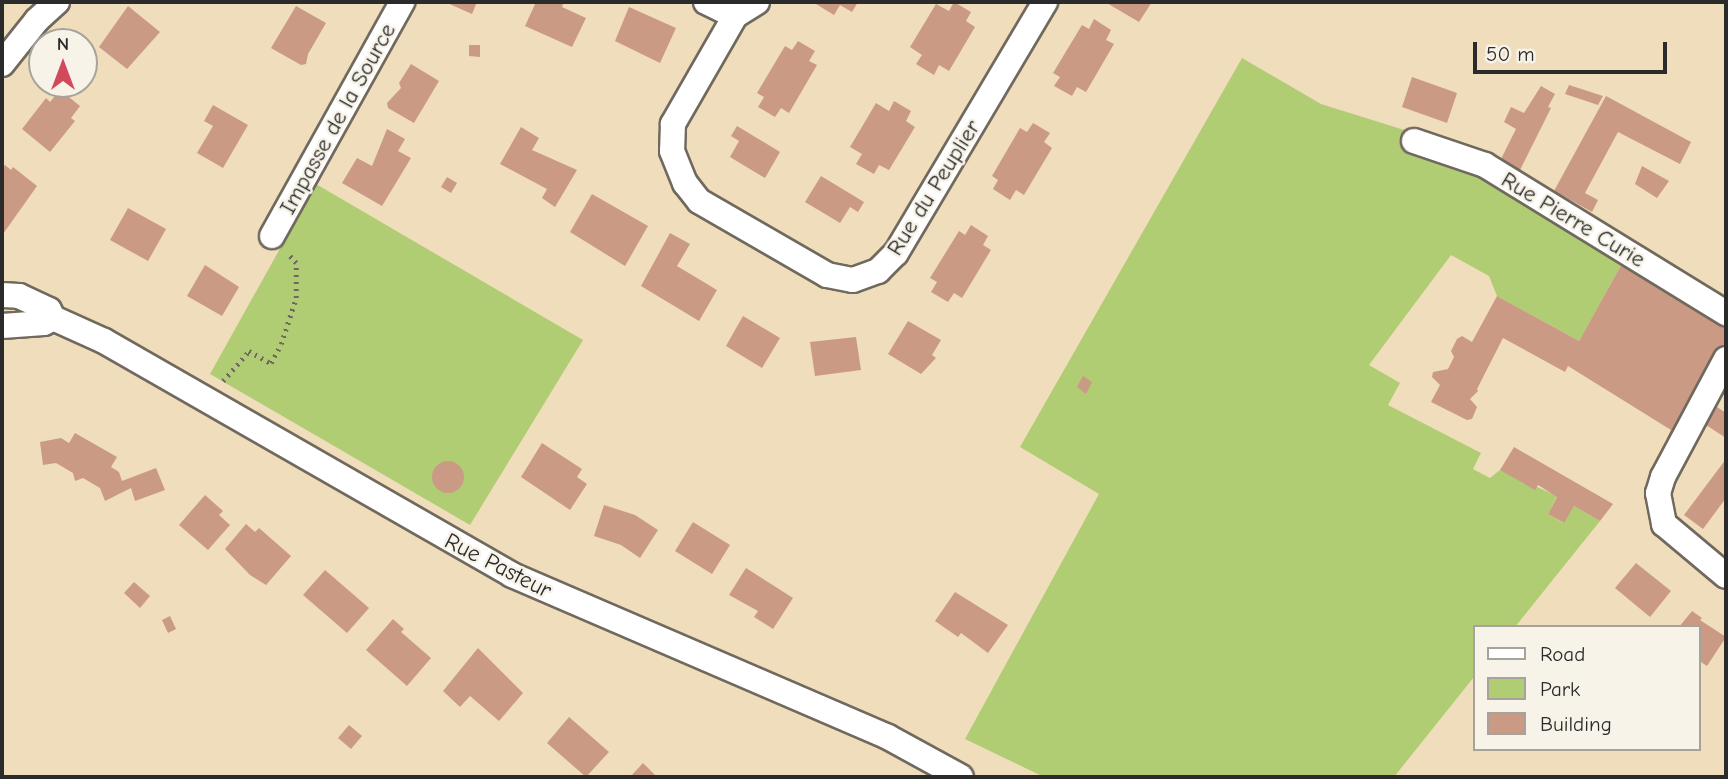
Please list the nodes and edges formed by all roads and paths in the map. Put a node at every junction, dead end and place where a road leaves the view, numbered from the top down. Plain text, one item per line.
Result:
1 (57, 2) edge
2 (402, 2) edge
3 (706, 2) edge
4 (757, 2) edge
5 (1045, 2) edge
6 (735, 16) junction
7 (2, 64) edge
8 (1414, 141) dead end
9 (272, 236) joint
10 (2, 295) edge
11 (1726, 313) edge
12 (53, 318) junction
13 (2, 321) edge
14 (2, 326) edge
15 (1726, 359) edge
16 (206, 401) junction
17 (1726, 576) edge
18 (961, 777) edge

1 - 7 street
2 - 9 street, Impasse de la Source
3 - 6 street
4 - 6 street
5 - 6 street, Rue du Peuplier
8 - 11 street, Rue Pierre Curie
9 - 16 path
10 - 12 street, Rue Pasteur
10 - 13 street
12 - 14 street
12 - 16 street, Rue Pasteur
15 - 17 street
16 - 18 street, Rue Pasteur

